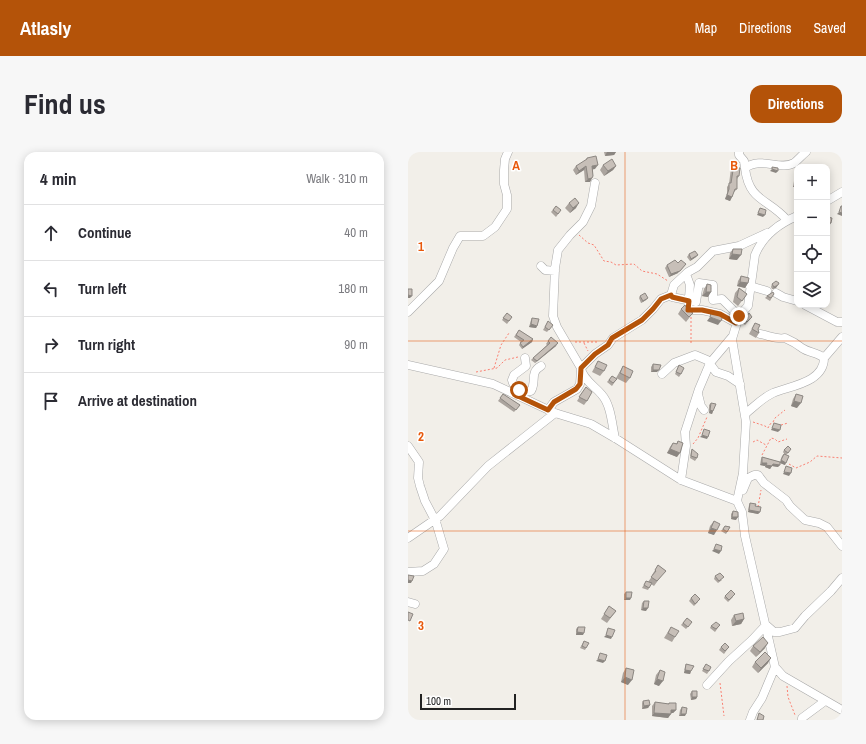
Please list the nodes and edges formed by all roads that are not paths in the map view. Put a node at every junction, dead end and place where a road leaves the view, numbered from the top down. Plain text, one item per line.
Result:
1 (508, 152) edge
2 (739, 152) edge
3 (806, 152) edge
4 (745, 168) junction
5 (595, 183) dead end
6 (842, 192) edge
7 (829, 200) edge
8 (794, 217) edge
9 (787, 220) junction
10 (768, 233) junction
11 (541, 266) dead end
12 (555, 271) junction
13 (686, 274) junction
14 (750, 286) junction
15 (767, 291) dead end
16 (776, 294) dead end
17 (671, 295) junction
18 (794, 300) edge
19 (689, 301) junction
20 (811, 308) edge
21 (408, 312) edge
22 (737, 320) junction
23 (842, 322) edge
24 (760, 334) edge
25 (732, 337) junction
26 (842, 337) edge
27 (525, 358) road end
28 (824, 358) junction
29 (710, 363) junction
30 (408, 364) edge
31 (541, 366) dead end
32 (581, 369) junction
33 (662, 374) dead end
34 (740, 384) junction
35 (698, 393) junction
36 (519, 394) junction
37 (552, 412) junction
38 (705, 413) road end
39 (745, 418) junction
40 (615, 438) junction
41 (408, 440) edge
42 (408, 446) edge
43 (681, 480) junction
44 (737, 502) junction
45 (435, 519) junction
46 (408, 538) edge
47 (842, 546) edge
48 (408, 572) edge
49 (842, 578) edge
50 (766, 625) junction
51 (775, 667) junction
52 (707, 685) dead end
53 (825, 701) junction
54 (842, 710) edge
55 (799, 719) edge
56 (750, 720) edge

1 - 21 street
2 - 4 street
3 - 4 street
4 - 9 street
5 - 12 street
6 - 7 street
8 - 9 street
9 - 10 street
10 - 13 street
10 - 14 street
11 - 12 street
12 - 32 street
13 - 17 street
13 - 19 street
14 - 15 street
14 - 22 street
16 - 18 street
17 - 19 street
17 - 32 street
19 - 22 street
19 - 22 street
20 - 23 street
22 - 25 street
24 - 28 street
25 - 29 street
25 - 34 street
26 - 28 street
27 - 36 street
28 - 39 street
29 - 33 street
29 - 34 street
29 - 35 street
30 - 36 street
31 - 36 street
32 - 37 street
32 - 40 street
34 - 39 street
35 - 38 street
35 - 43 street
36 - 37 street
37 - 40 street
37 - 45 street
39 - 44 street
40 - 43 street
41 - 42 street
42 - 45 street
43 - 44 street
44 - 47 street
44 - 50 street
45 - 46 street
45 - 48 street
49 - 50 street
50 - 51 street
50 - 52 street
51 - 53 street
51 - 56 street
53 - 54 street
53 - 55 street

